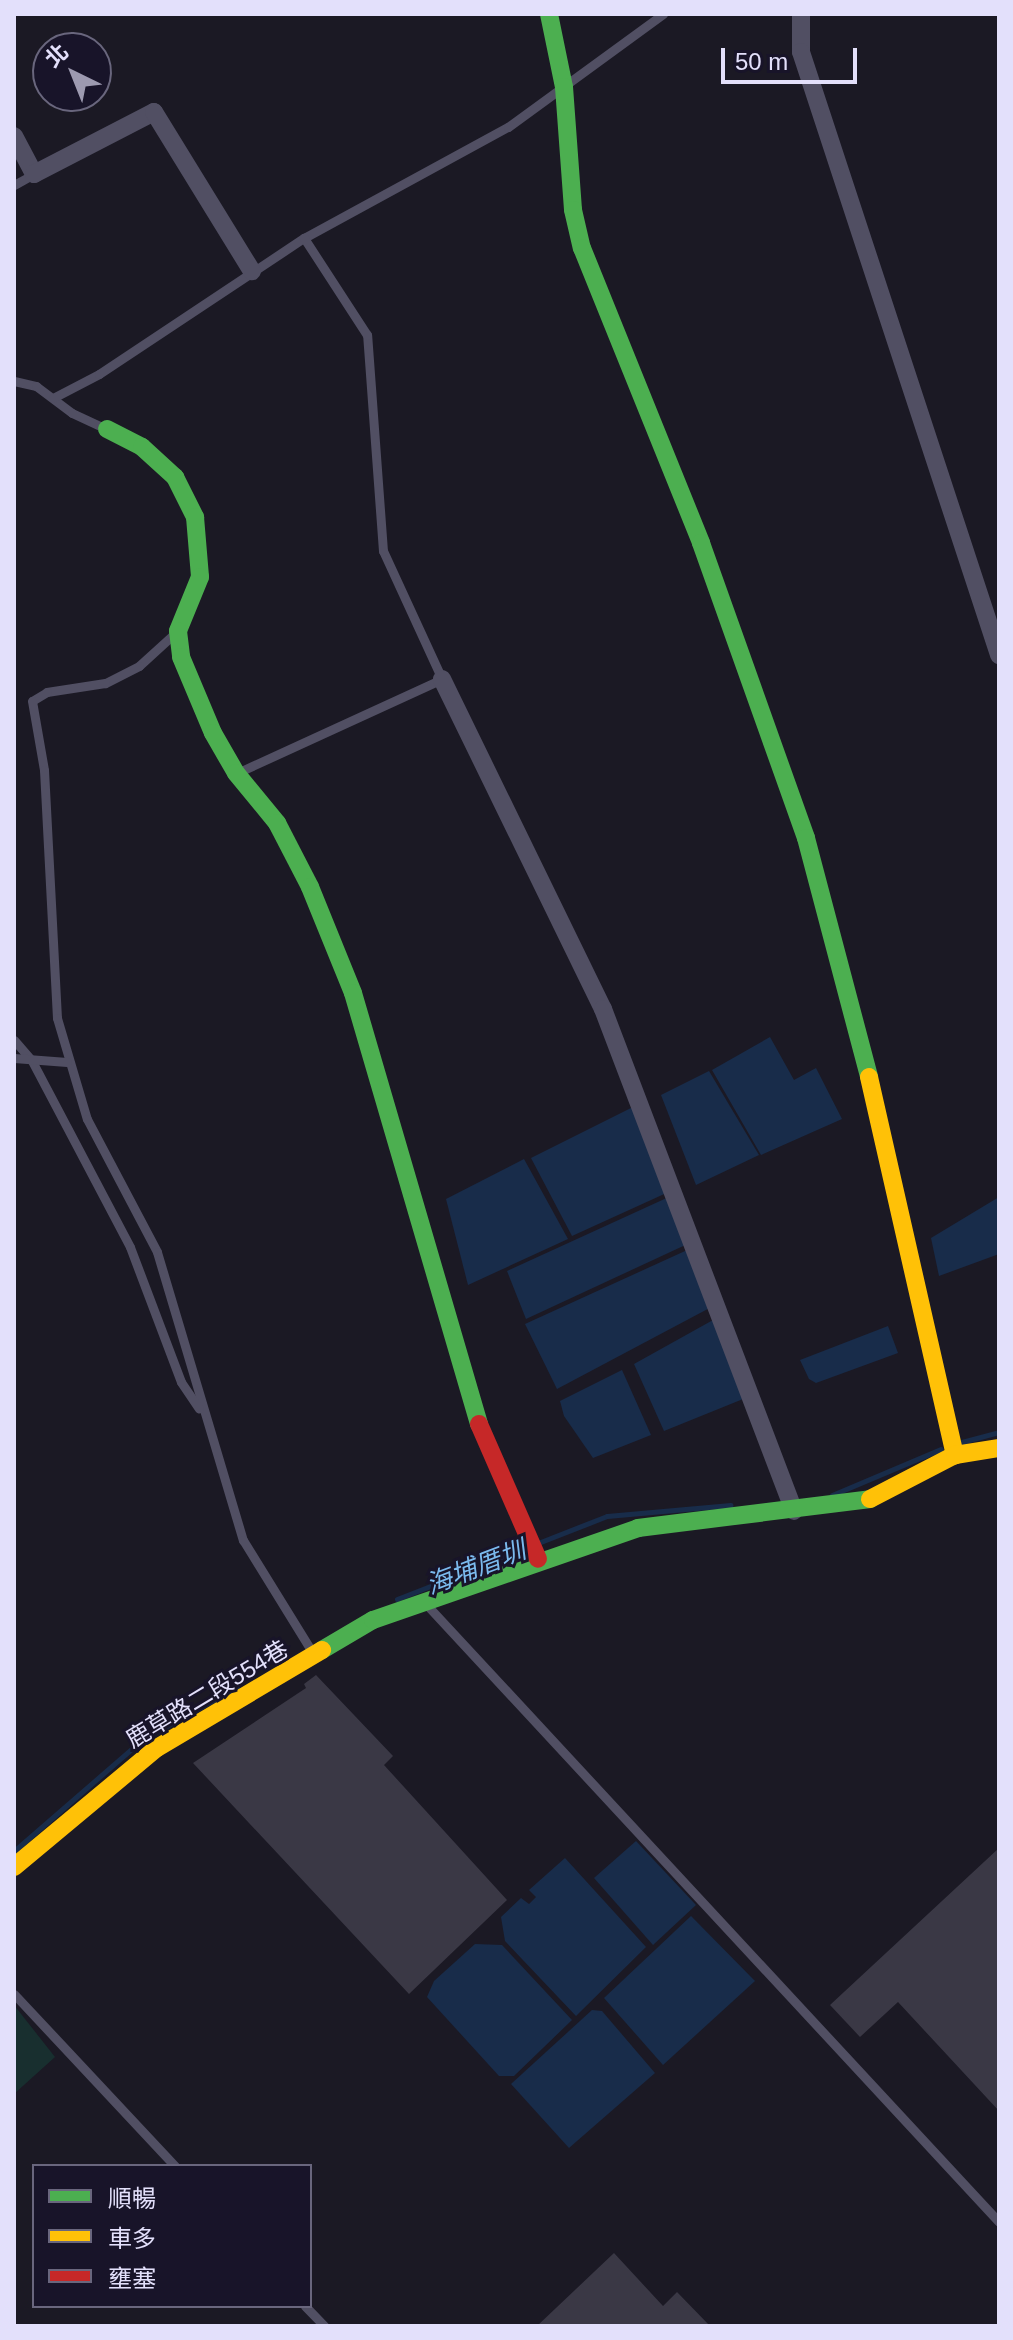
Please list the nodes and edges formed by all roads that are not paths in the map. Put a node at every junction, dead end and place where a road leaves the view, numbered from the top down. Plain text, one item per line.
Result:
1 (549, 14) edge
2 (663, 14) edge
3 (801, 14) edge
4 (564, 87) junction
5 (14, 136) edge
6 (34, 174) junction
7 (14, 185) edge
8 (304, 238) junction
9 (252, 271) junction
10 (14, 381) edge
11 (53, 398) junction
12 (107, 429) joint
13 (178, 631) junction
14 (999, 655) edge
15 (442, 679) junction
16 (236, 773) junction
17 (14, 1040) edge
18 (14, 1058) edge
19 (32, 1061) junction
20 (67, 1062) junction
21 (203, 1416) junction
22 (999, 1448) edge
23 (955, 1455) junction
24 (794, 1511) junction
25 (538, 1559) junction
26 (422, 1600) junction
27 (316, 1658) junction
28 (14, 1867) edge
29 (14, 1994) edge
30 (173, 2164) edge
31 (999, 2222) edge
32 (307, 2308) edge
33 (324, 2326) edge

1 - 4 street
2 - 4 lane
3 - 14 street
4 - 8 lane
4 - 23 street
5 - 6 street
6 - 7 lane
6 - 9 street
8 - 9 lane
8 - 15 lane
9 - 11 lane
10 - 11 lane
11 - 12 lane
12 - 13 street
13 - 16 street
13 - 20 lane
15 - 16 lane
15 - 24 street
16 - 25 street
17 - 19 lane
18 - 19 lane
19 - 20 lane
19 - 21 lane
20 - 21 lane
21 - 27 lane
22 - 23 street, 鹿草路二段554巷
23 - 24 street, 鹿草路二段554巷
24 - 25 street, 鹿草路二段554巷
25 - 26 street, 鹿草路二段554巷
26 - 27 street, 鹿草路二段554巷
26 - 31 lane
27 - 28 street, 鹿草路二段554巷
29 - 30 lane
32 - 33 lane

